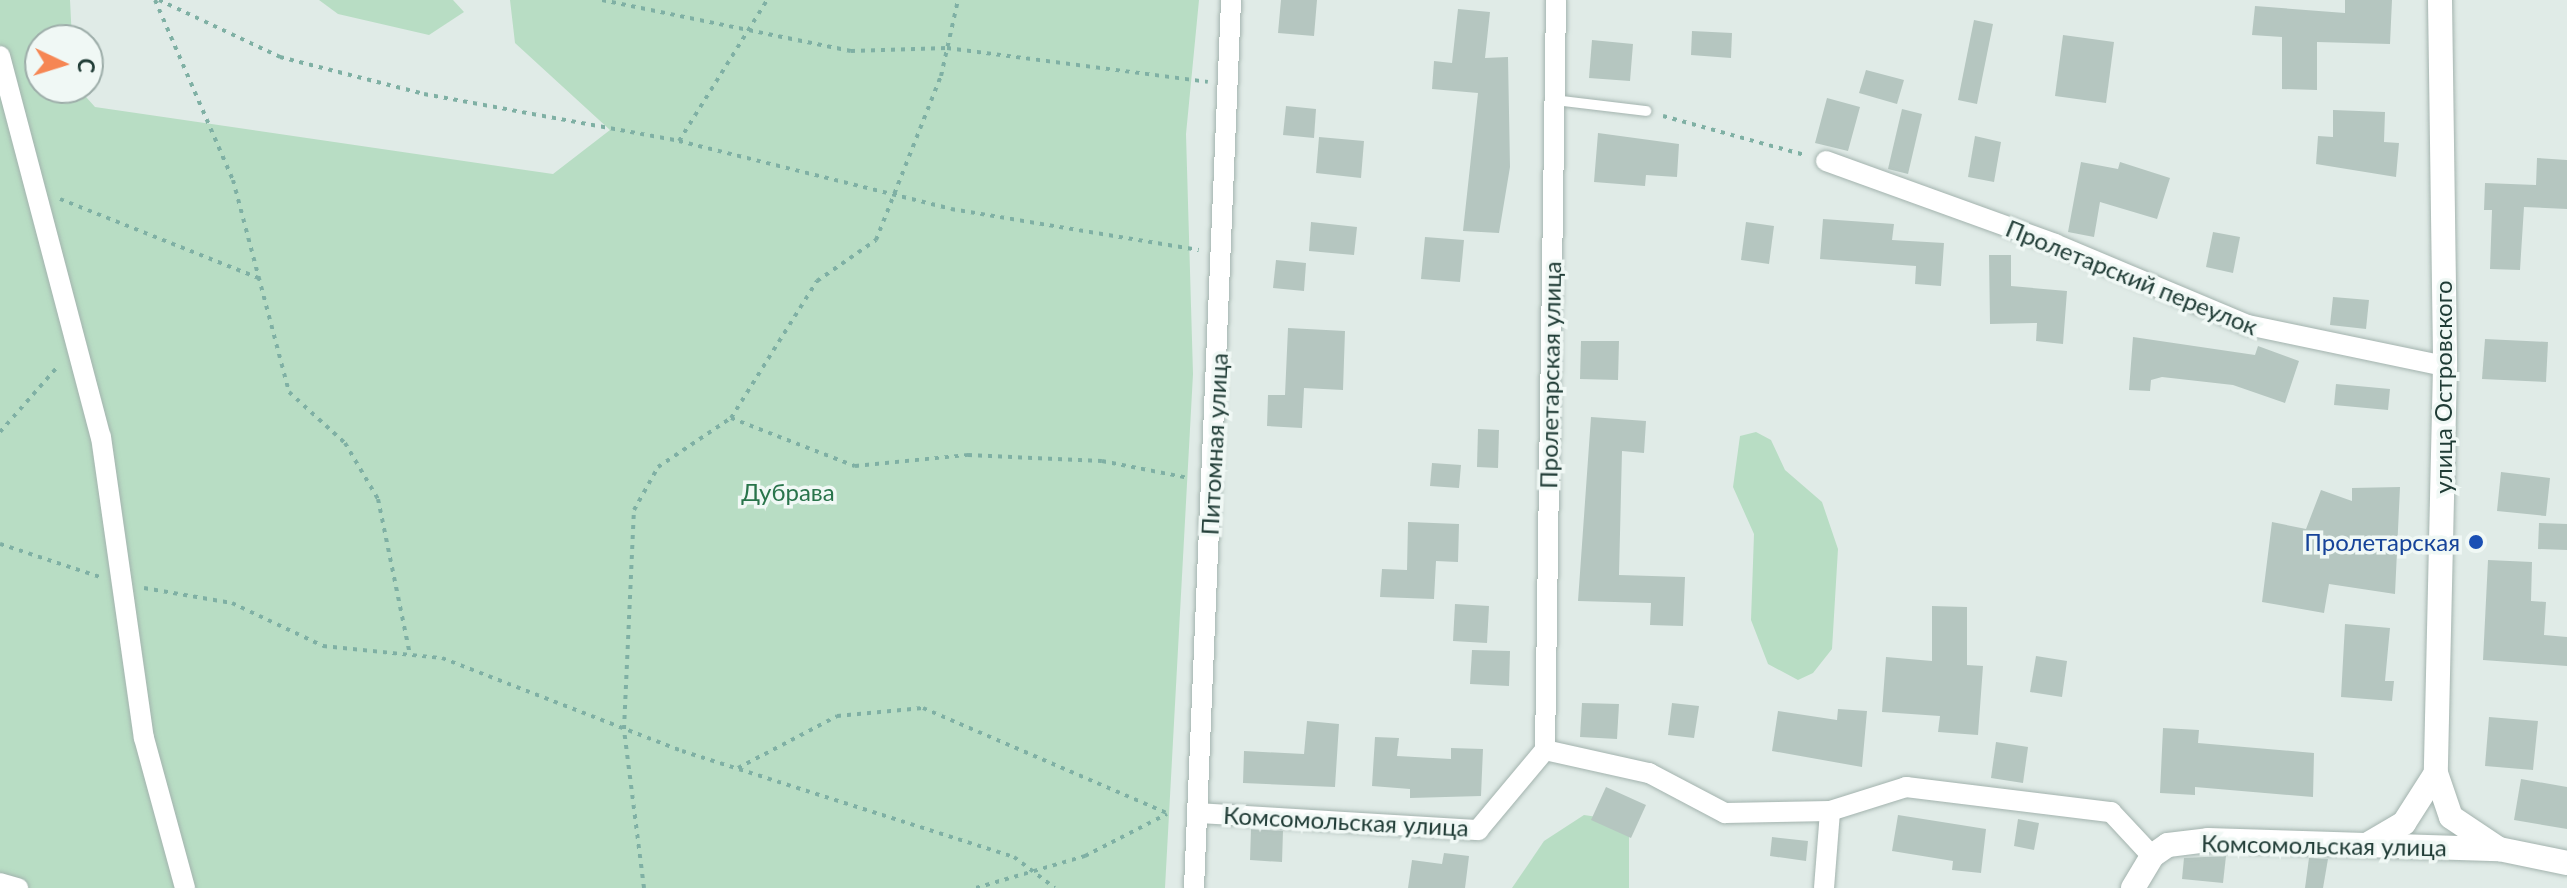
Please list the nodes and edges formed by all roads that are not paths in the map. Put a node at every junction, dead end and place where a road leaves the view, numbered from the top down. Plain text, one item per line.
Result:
1 (1231, 0) edge
2 (1556, 0) edge
3 (2440, 0) edge
4 (0, 56) edge
5 (1554, 100) junction
6 (1646, 111) road end
7 (1826, 161) road end
8 (2445, 366) junction
9 (1545, 750) junction
10 (2436, 773) junction
11 (1830, 811) junction
12 (1198, 813) junction
13 (2360, 846) junction
14 (2499, 849) junction
15 (2152, 856) junction
16 (2567, 863) edge
17 (0, 883) edge
18 (18, 888) edge
19 (185, 888) edge
20 (1194, 888) edge
21 (1824, 888) edge
22 (2133, 888) edge

1 - 12 street, Питомная улица
2 - 5 street, Пролетарская улица
3 - 8 street, улица Островского
4 - 19 street
5 - 6 lane
5 - 9 street, Пролетарская улица
7 - 8 street, Пролетарский переулок
8 - 10 street, улица Островского
9 - 11 street
9 - 12 street, Комсомольская улица
10 - 13 street
10 - 14 street, улица Островского
11 - 15 street
11 - 21 street
12 - 20 street, Питомная улица
13 - 14 street, Комсомольская улица
13 - 15 street, Комсомольская улица
14 - 16 street, Комсомольская улица
15 - 22 street
17 - 18 street

